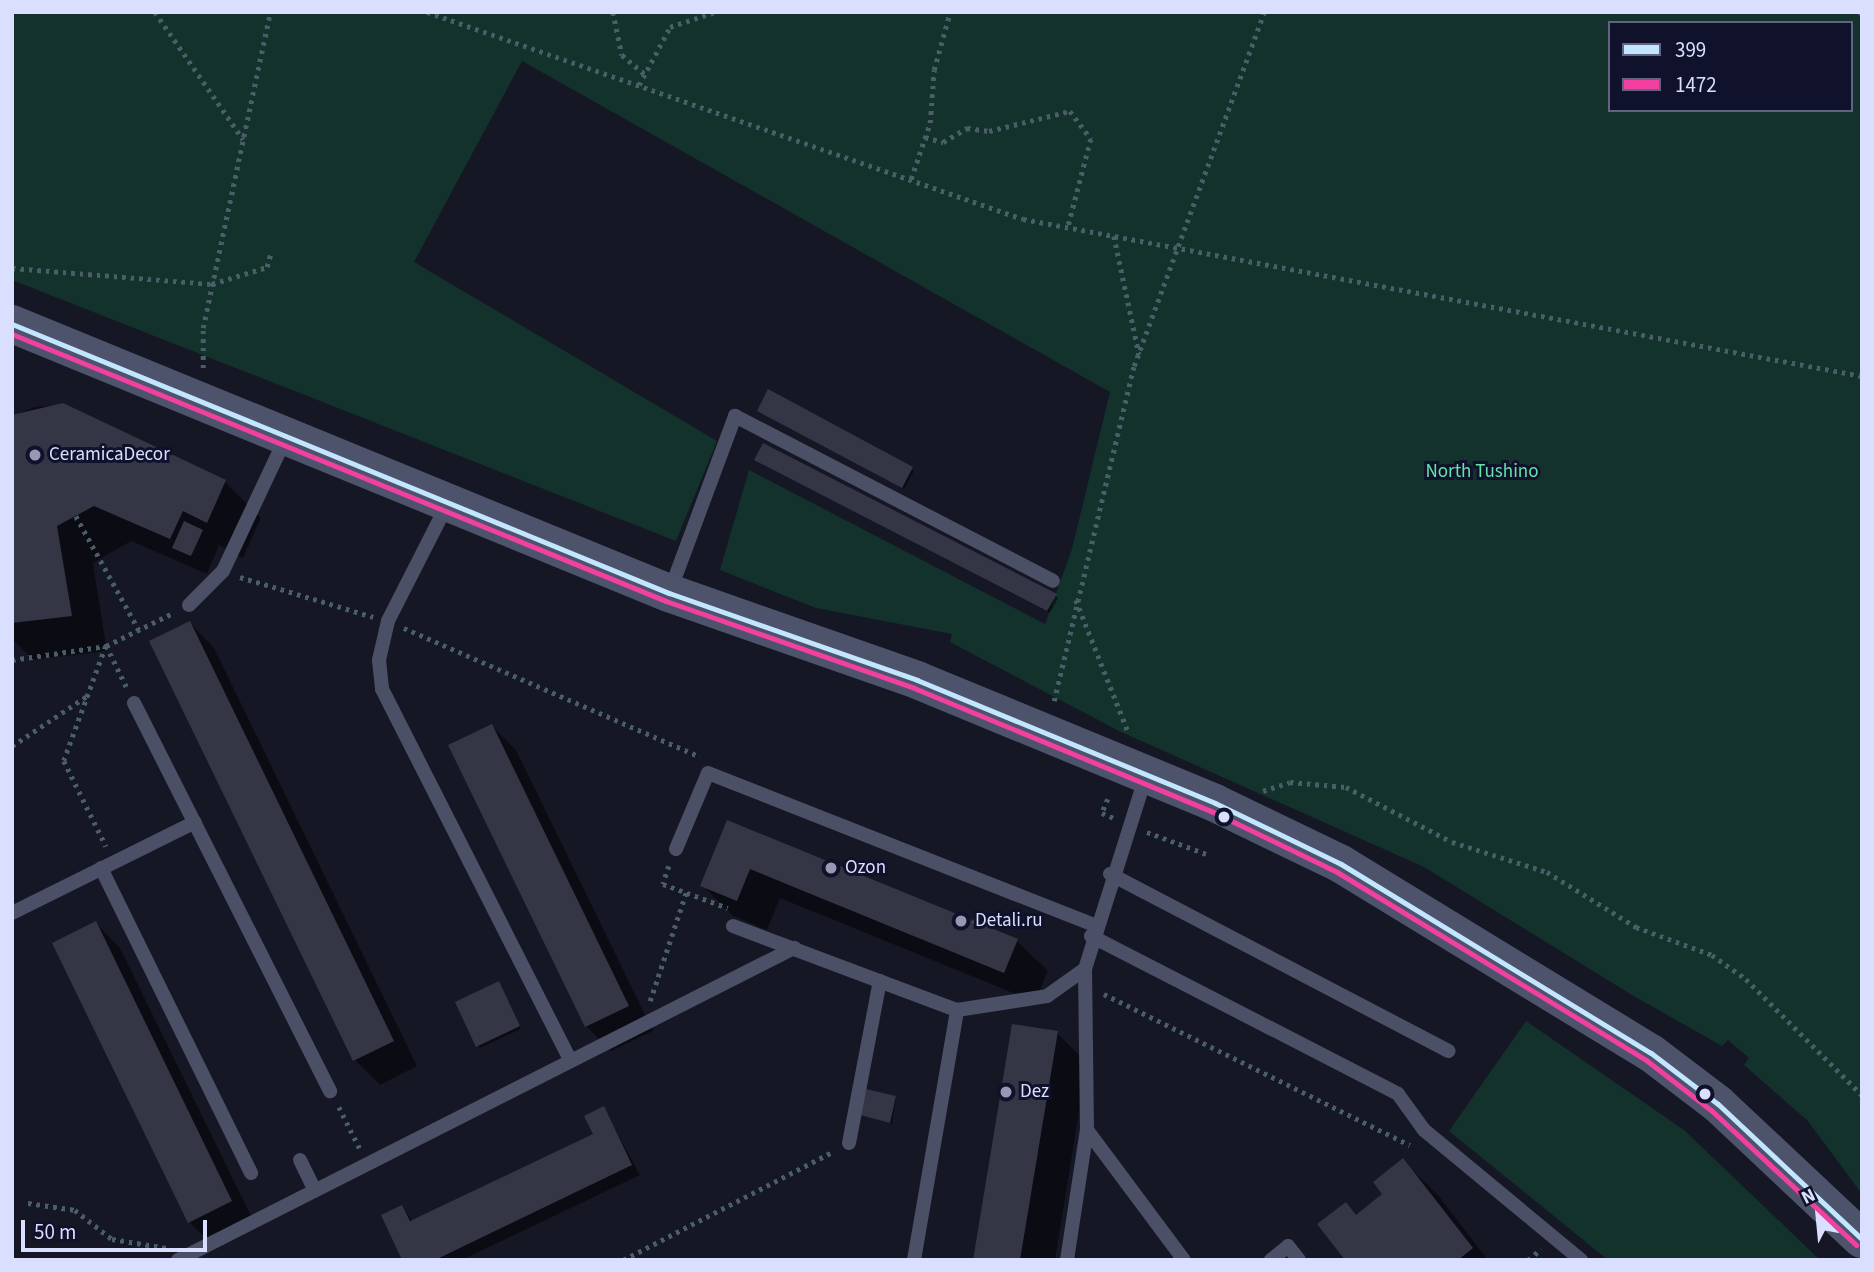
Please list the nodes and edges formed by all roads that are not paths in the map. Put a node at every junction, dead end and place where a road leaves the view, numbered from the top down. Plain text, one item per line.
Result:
1 (12, 324) edge
2 (288, 435) junction
3 (447, 505) junction
4 (1053, 581) dead end
5 (669, 593) junction
6 (189, 605) road end
7 (134, 703) road end
8 (1138, 757) junction
9 (195, 822) junction
10 (676, 849) road end
11 (107, 865) junction
12 (1110, 874) junction
13 (12, 913) edge
14 (733, 926) road end
15 (1093, 931) junction
16 (794, 948) junction
17 (1085, 969) junction
18 (880, 981) junction
19 (957, 1010) junction
20 (1449, 1051) dead end
21 (571, 1061) junction
22 (330, 1091) road end
23 (1087, 1130) junction
24 (849, 1143) road end
25 (300, 1160) dead end
26 (251, 1173) dead end
27 (315, 1191) junction
28 (1862, 1239) edge
29 (178, 1260) edge
30 (914, 1260) edge
31 (1067, 1260) edge
32 (1184, 1260) edge
33 (1271, 1260) edge
34 (1299, 1260) edge
35 (1581, 1260) edge

1 - 2 main road
2 - 3 main road
2 - 6 lane
3 - 5 main road
3 - 21 lane
4 - 5 lane
5 - 8 main road
7 - 9 lane
8 - 12 lane
8 - 28 main road
9 - 11 lane
9 - 22 lane
10 - 15 lane
11 - 13 lane
11 - 26 lane
12 - 15 lane
12 - 20 lane
14 - 16 lane
15 - 17 lane
15 - 35 lane
16 - 18 lane
16 - 21 lane
17 - 19 lane
17 - 23 lane
18 - 19 lane
18 - 24 lane
19 - 30 lane
21 - 27 lane
23 - 31 lane
23 - 32 lane
25 - 27 lane
27 - 29 lane
33 - 34 lane

